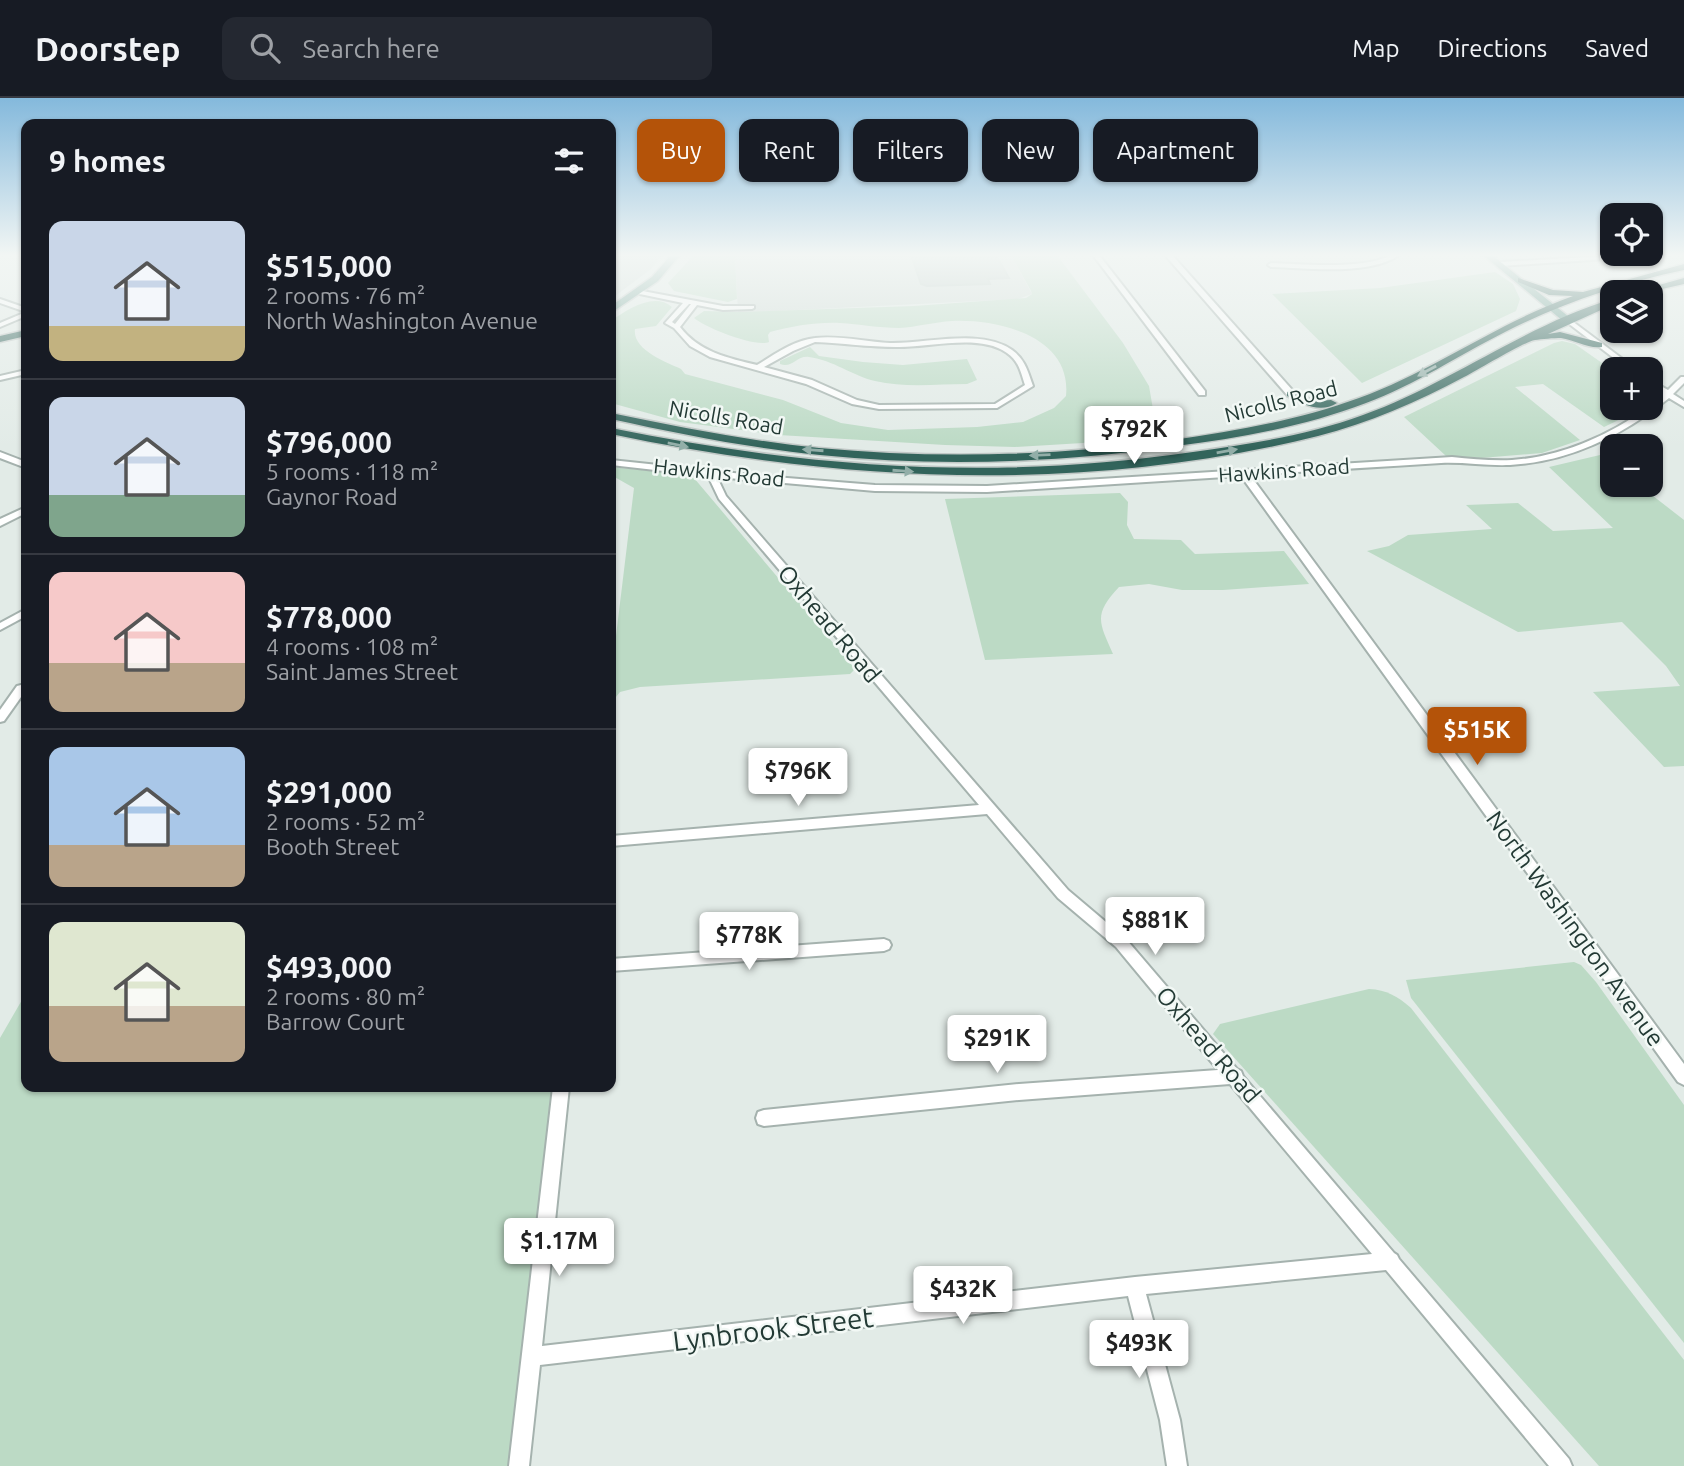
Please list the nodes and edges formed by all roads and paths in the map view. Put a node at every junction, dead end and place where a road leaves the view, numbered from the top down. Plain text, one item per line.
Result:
1 (19, 319) edge
2 (1145, 319) edge
3 (1224, 319) edge
4 (1519, 319) edge
5 (1528, 319) edge
6 (1566, 319) joint
7 (1591, 319) edge
8 (671, 320) joint
9 (682, 320) joint
10 (676, 327) junction
11 (1504, 329) junction
12 (21, 334) edge
13 (1, 336) edge
14 (21, 340) edge
15 (1525, 341) junction
16 (1598, 345) junction
17 (1615, 357) edge
18 (758, 368) junction
19 (21, 373) edge
20 (0, 378) edge
21 (1684, 379) edge
22 (1663, 391) edge
23 (1202, 393) dead end
24 (1291, 394) junction
25 (1668, 394) junction
26 (1366, 399) junction
27 (1684, 405) edge
28 (616, 416) edge
29 (1269, 425) junction
30 (616, 432) edge
31 (0, 455) edge
32 (616, 462) edge
33 (21, 463) edge
34 (711, 472) junction
35 (1245, 475) junction
36 (21, 512) edge
37 (0, 523) edge
38 (21, 615) edge
39 (0, 627) edge
40 (21, 688) edge
41 (21, 690) edge
42 (0, 701) edge
43 (0, 718) edge
44 (988, 809) junction
45 (616, 841) edge
46 (884, 945) dead end
47 (616, 965) edge
48 (1235, 1076) junction
49 (1684, 1077) edge
50 (560, 1092) edge
51 (764, 1118) dead end
52 (1391, 1261) junction
53 (1135, 1286) junction
54 (531, 1357) junction
55 (519, 1466) edge
56 (1177, 1466) edge
57 (1562, 1466) edge

1 - 13 street
2 - 23 street
3 - 24 street
4 - 11 highway
5 - 11 highway, Nicolls Road
6 - 15 highway, Nicolls Road
6 - 16 street
7 - 16 highway
8 - 9 street
8 - 10 street
9 - 10 street
10 - 18 street
11 -> 26 highway, Nicolls Road
12 - 13 highway
13 - 14 highway
15 - 16 highway
30 -> 15 highway, Nicolls Road
16 - 17 street
18 - 18 street
19 - 20 street
21 - 25 street, Hawkins Road
22 - 25 street
24 - 26 highway
24 - 29 highway
25 - 27 street
25 - 35 street, Hawkins Road
26 - 29 highway, Nicolls Road
29 -> 28 highway, Nicolls Road
31 - 33 street
32 - 34 street, Hawkins Road
34 - 35 street, Hawkins Road
34 - 44 street, Oxhead Road
35 - 49 street, North Washington Avenue
36 - 37 street
38 - 39 street
40 - 42 street
41 - 43 street
44 - 45 street
44 - 48 street, Oxhead Road
46 - 47 street
48 - 51 street
48 - 52 street, Oxhead Road
50 - 54 street
52 - 53 street, Lynbrook Street
52 - 57 street, Oxhead Road
53 - 54 street, Lynbrook Street
53 - 56 street
54 - 55 street

